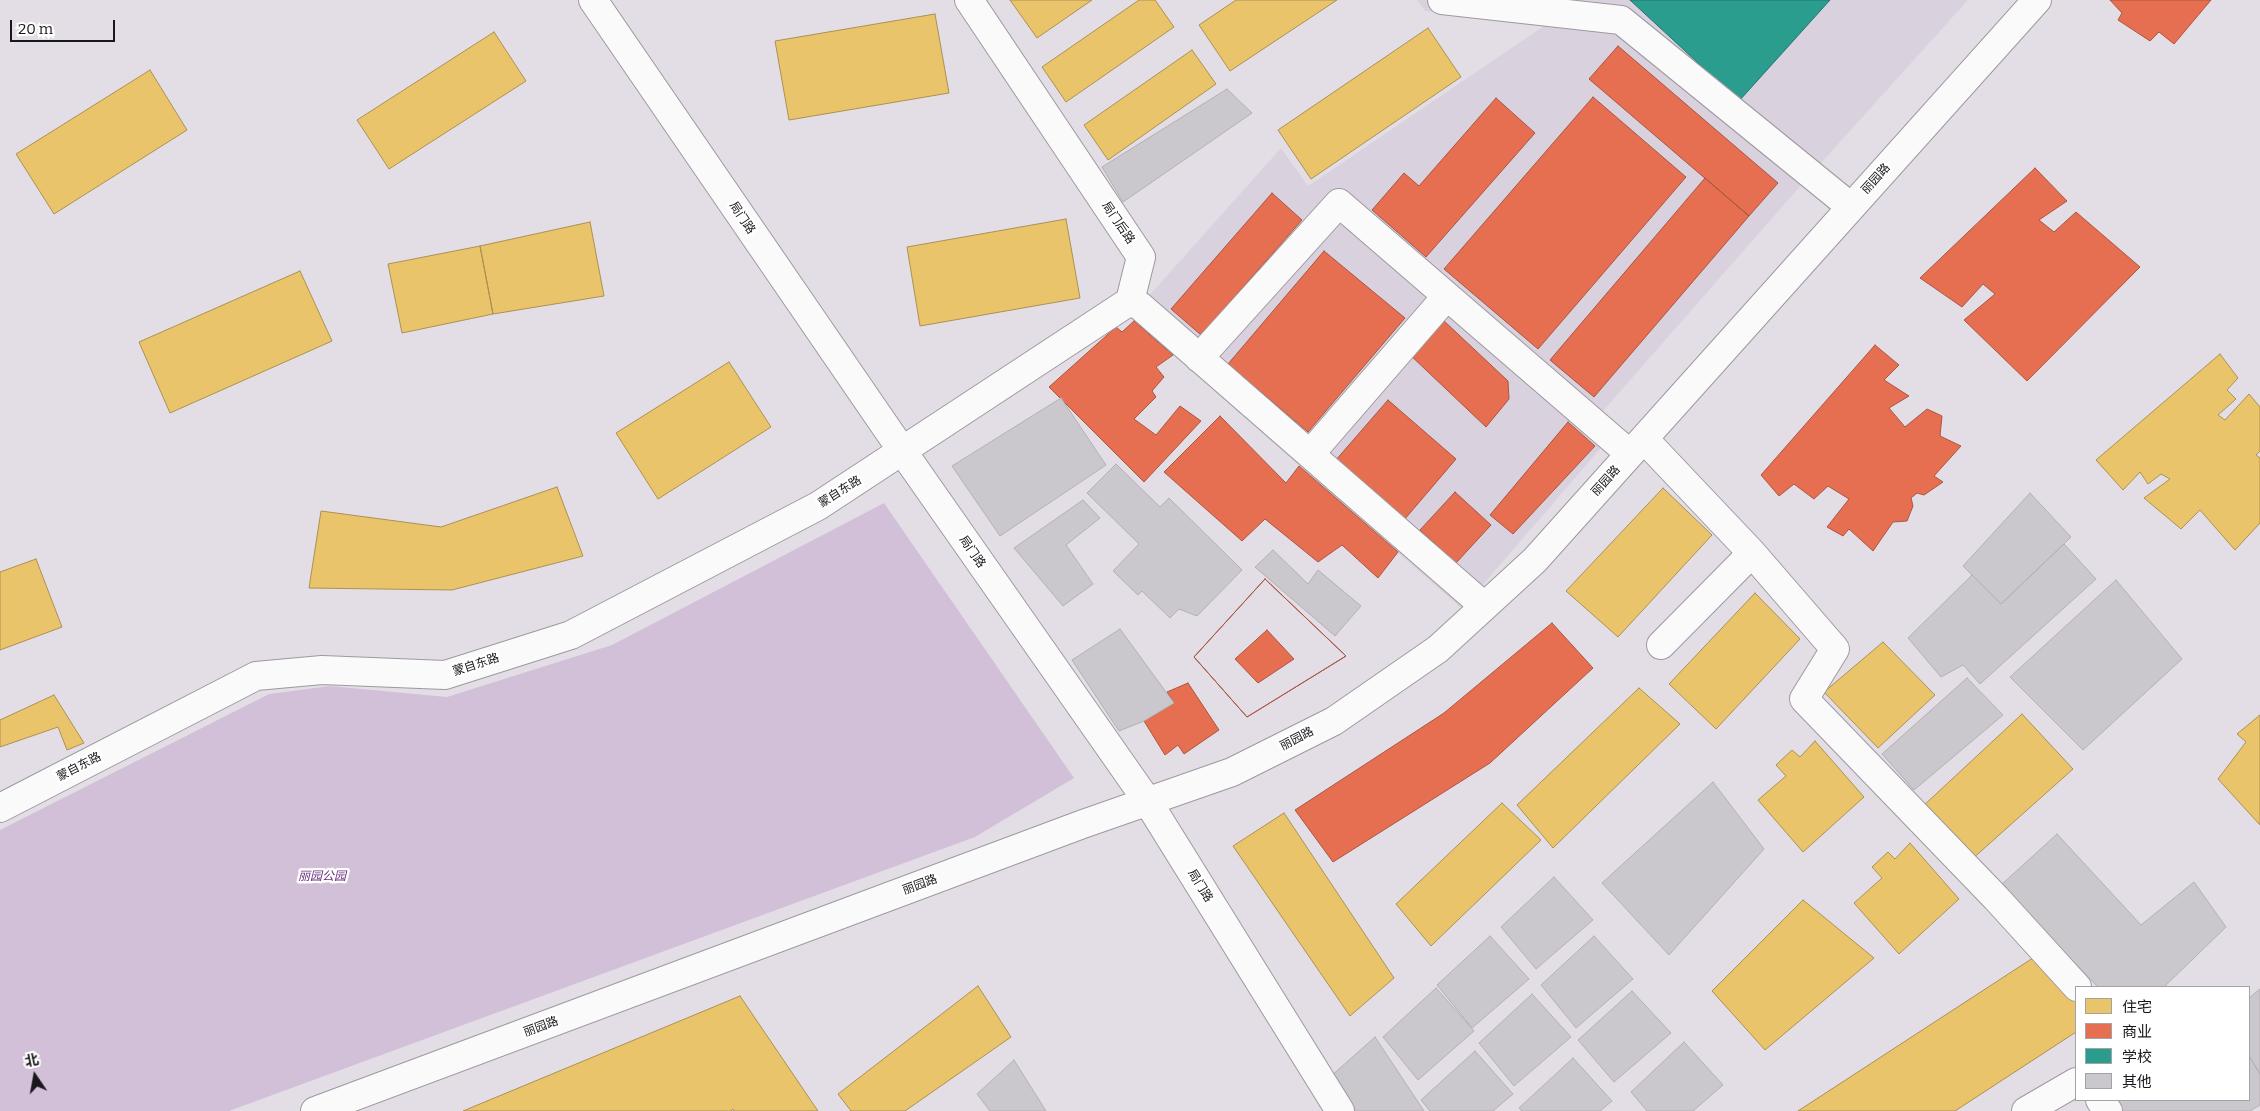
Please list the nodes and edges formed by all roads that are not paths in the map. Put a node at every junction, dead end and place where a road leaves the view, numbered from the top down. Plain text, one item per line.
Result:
1 (593, 0) edge
2 (969, 0) edge
3 (1442, 0) edge
4 (2037, 0) edge
5 (1851, 207) junction
6 (1446, 297) junction
7 (1130, 301) junction
8 (1199, 358) junction
9 (1637, 447) junction
10 (903, 452) junction
11 (1310, 454) junction
12 (1752, 553) junction
13 (1484, 606) junction
14 (1661, 645) dead end
15 (1148, 802) junction
16 (0, 808) edge
17 (2077, 986) edge
18 (2075, 1083) edge
19 (315, 1111) edge
20 (1340, 1111) edge
21 (2026, 1111) edge

1 - 10 street, 局门路
2 - 7 street, 局门后路
3 - 5 street
4 - 5 street, 丽园路
5 - 9 street, 丽园路
6 - 8 street
6 - 9 street
6 - 11 street
7 - 8 street
7 - 10 street
8 - 11 street
9 - 12 street
9 - 13 street, 丽园路
10 - 15 street, 局门路
10 - 16 street, 蒙自东路
11 - 13 street
12 - 14 street
12 - 17 street
13 - 15 street, 丽园路
15 - 19 street, 丽园路
15 - 20 street, 局门路
18 - 21 street

